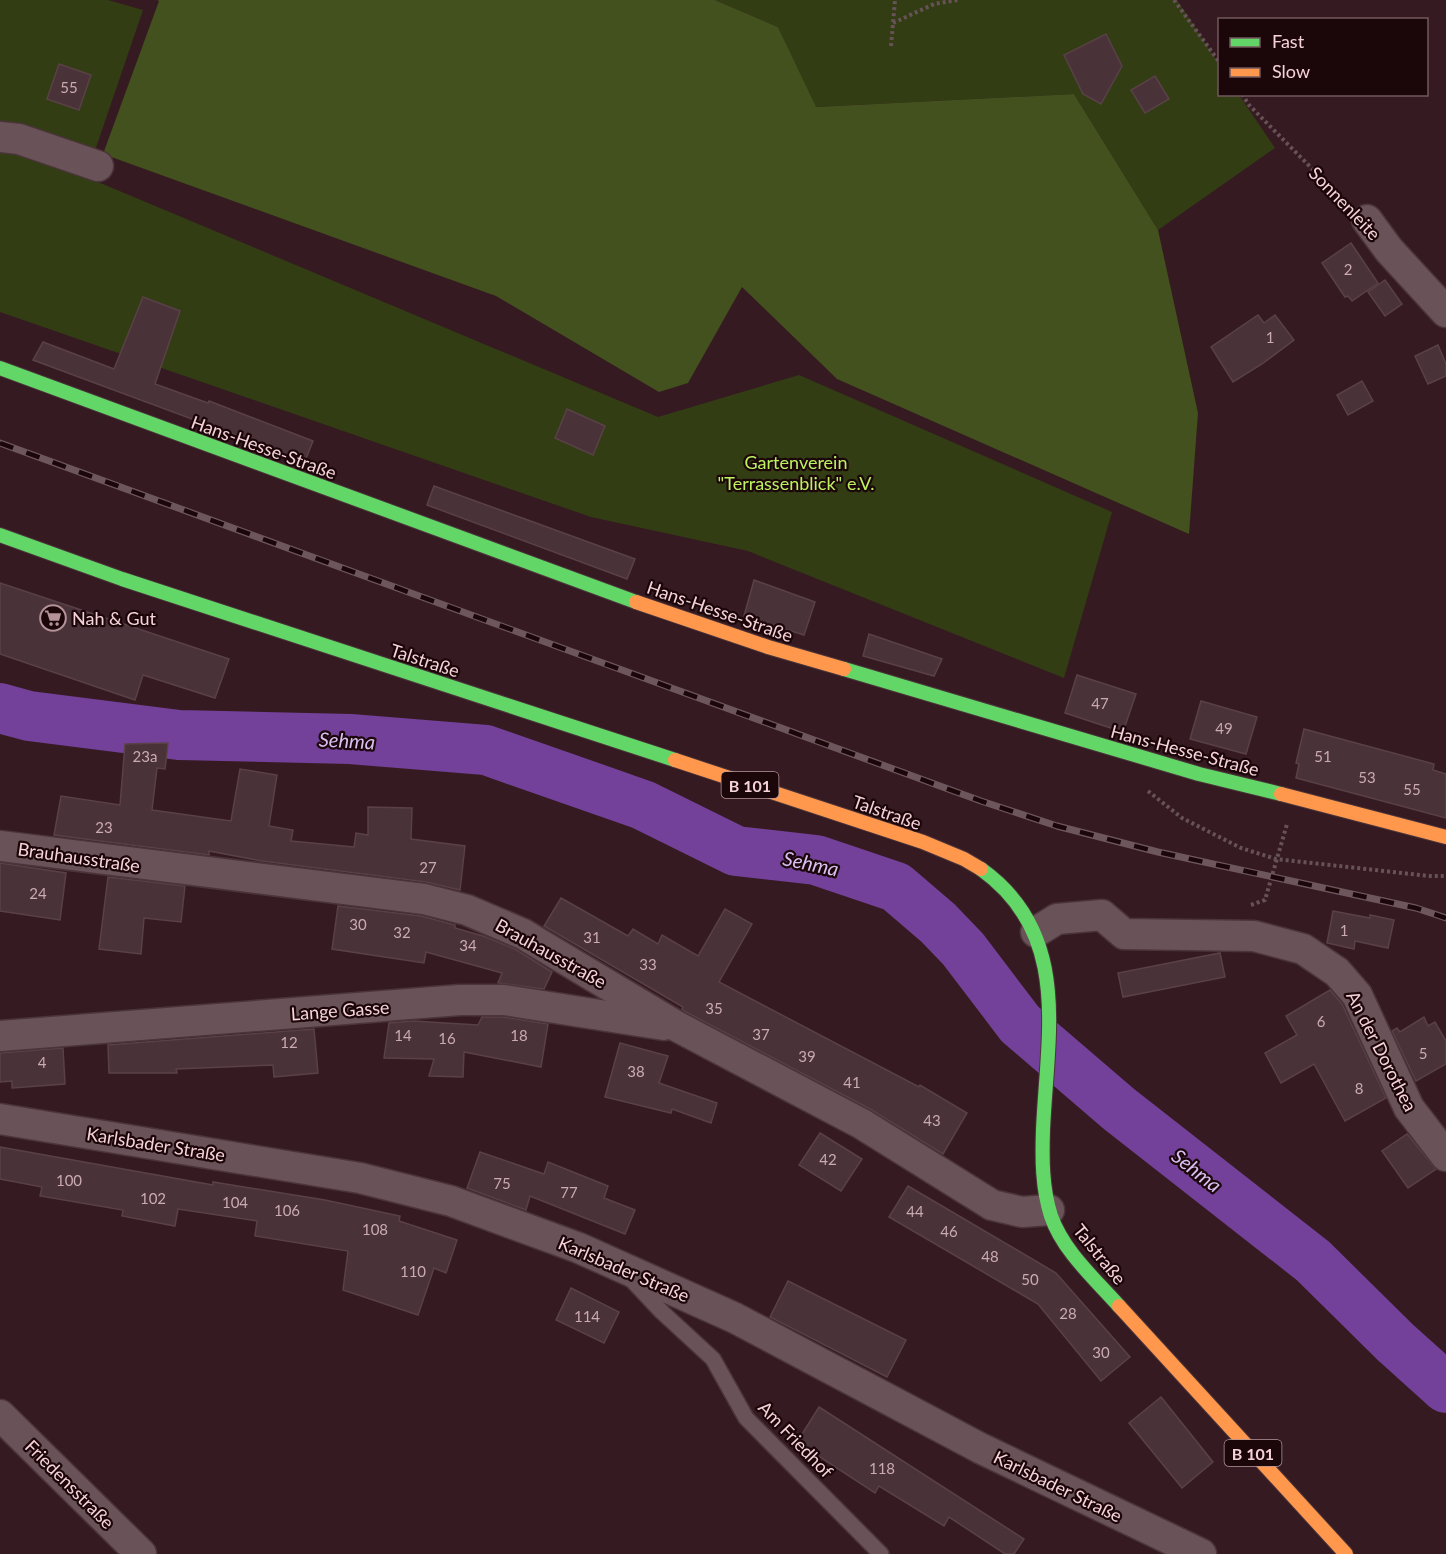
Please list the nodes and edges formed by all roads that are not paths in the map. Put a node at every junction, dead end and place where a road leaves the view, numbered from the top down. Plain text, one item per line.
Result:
1 (0, 137) edge
2 (98, 166) dead end
3 (1367, 220) road end
4 (1446, 312) edge
5 (0, 368) edge
6 (0, 535) edge
7 (1446, 837) edge
8 (0, 846) edge
9 (1036, 932) junction
10 (678, 1027) junction
11 (0, 1036) edge
12 (0, 1119) edge
13 (1446, 1156) edge
14 (1049, 1210) junction
15 (619, 1266) junction
16 (0, 1415) edge
17 (141, 1554) edge
18 (881, 1554) edge
19 (1201, 1554) edge
20 (1346, 1554) edge

1 - 2 street
3 - 4 street, Sonnenleite
5 - 7 main road, Hans-Hesse-Straße
6 - 9 main road, Talstraße / B 101
8 - 10 street, Brauhausstraße
9 - 13 street, An der Dorothea
9 - 14 main road, Talstraße / B 101
10 - 11 street, Lange Gasse
10 - 14 street, Brauhausstraße
12 - 15 street, Karlsbader Straße
14 - 20 main road, Talstraße / B 101
15 - 18 lane, Am Friedhof
15 - 19 street, Karlsbader Straße
16 - 17 street, Friedensstraße

